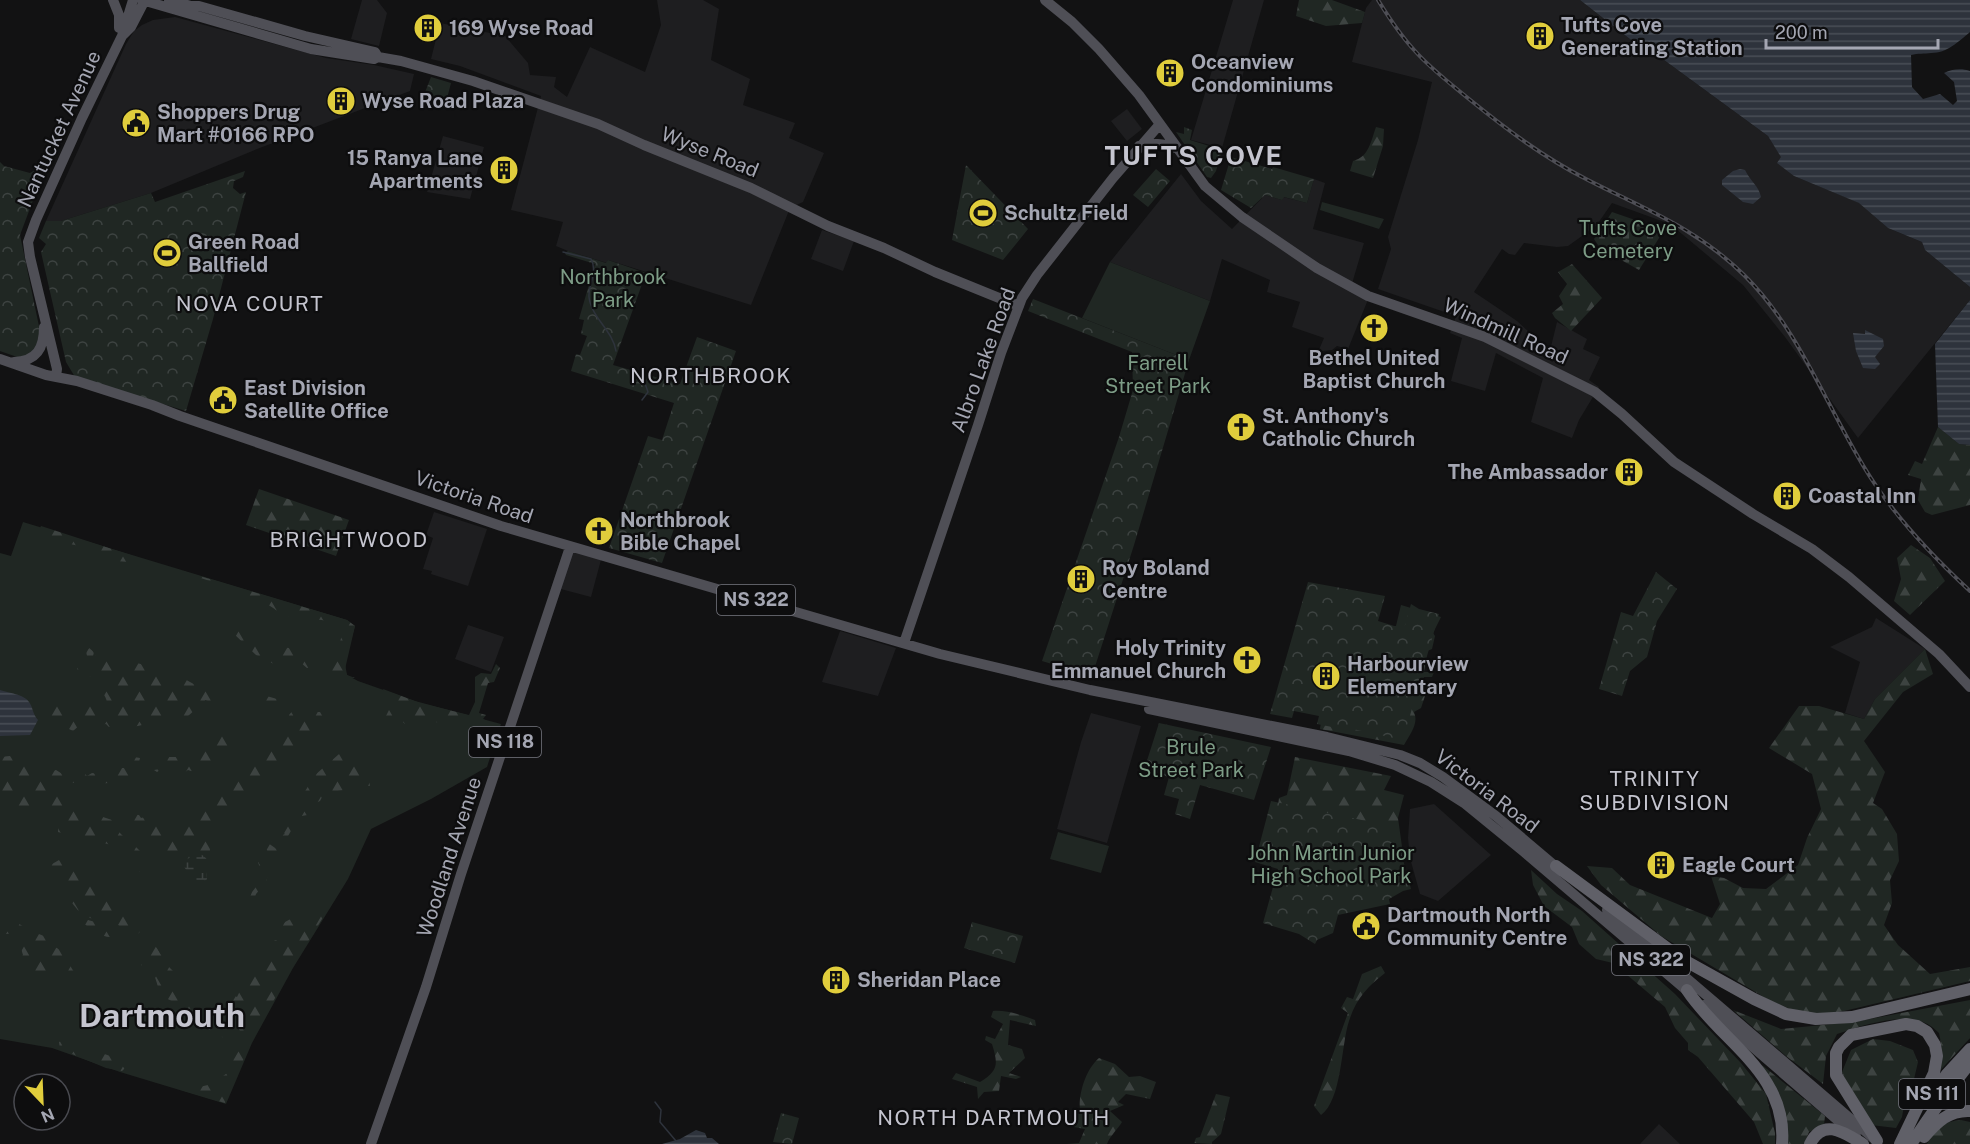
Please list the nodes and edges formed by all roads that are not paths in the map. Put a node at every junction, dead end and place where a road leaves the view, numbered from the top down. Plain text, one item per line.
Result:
1 (113, 0) edge
2 (133, 0) edge
3 (144, 0) edge
4 (169, 0) edge
5 (187, 0) edge
6 (1045, 0) edge
7 (200, 6) junction
8 (122, 36) junction
9 (378, 57) junction
10 (1160, 124) junction
11 (1139, 146) junction
12 (1176, 148) junction
13 (1019, 306) junction
14 (45, 318) junction
15 (52, 346) junction
16 (5, 360) edge
17 (56, 377) junction
18 (77, 381) junction
19 (546, 540) junction
20 (570, 546) junction
21 (565, 562) junction
22 (913, 613) junction
23 (904, 643) junction
24 (924, 649) junction
25 (940, 654) junction
26 (1970, 687) edge
27 (1556, 866) junction
28 (1970, 989) edge
29 (1687, 990) junction
30 (1970, 1049) edge
31 (1970, 1063) edge
32 (1970, 1111) edge
33 (1871, 1143) edge
34 (371, 1144) edge
35 (1782, 1144) edge
36 (1810, 1144) edge
37 (1900, 1144) edge
38 (1911, 1144) edge
39 (1917, 1144) edge

1 - 8 main road
2 - 8 main road, Nantucket Avenue
3 - 8 main road, Nantucket Avenue
3 - 9 main road, Wyse Road
4 - 7 main road, Wyse Road
5 - 7 main road
6 - 10 main road, Windmill Road
7 - 9 main road, Wyse Road
8 - 14 main road, Nantucket Avenue
9 - 13 main road, Wyse Road
10 - 11 main road, Albro Lake Road
10 - 12 main road, Windmill Road
11 - 12 main road
11 - 13 main road, Albro Lake Road
12 - 26 main road, Windmill Road
13 - 22 main road, Albro Lake Road
14 - 15 main road, Nantucket Avenue
14 - 16 main road
15 - 17 main road, Nantucket Avenue
15 - 18 main road
16 - 17 main road, Victoria Road / NS 322
17 - 18 main road, Victoria Road / NS 322
18 - 19 main road, Victoria Road / NS 322
19 - 20 main road, Victoria Road / NS 322
19 - 21 main road
20 - 21 main road, Woodland Avenue / NS 118
20 - 23 main road, Victoria Road / NS 322
21 - 34 main road, Woodland Avenue / NS 118
22 - 23 main road, Albro Lake Road
22 - 24 main road
23 - 24 main road, Victoria Road / NS 322
24 - 25 main road, Victoria Road / NS 322
25 - 27 main road, Victoria Road / NS 322
25 - 29 main road, Victoria Road / NS 322
27 - 28 highway
27 - 33 main road, Victoria Road / NS 322
29 - 33 main road, Victoria Road / NS 322
29 - 35 highway
30 - 37 highway, NS 111
31 - 38 highway, NS 111
32 - 39 highway
33 - 36 highway
33 - 37 highway

